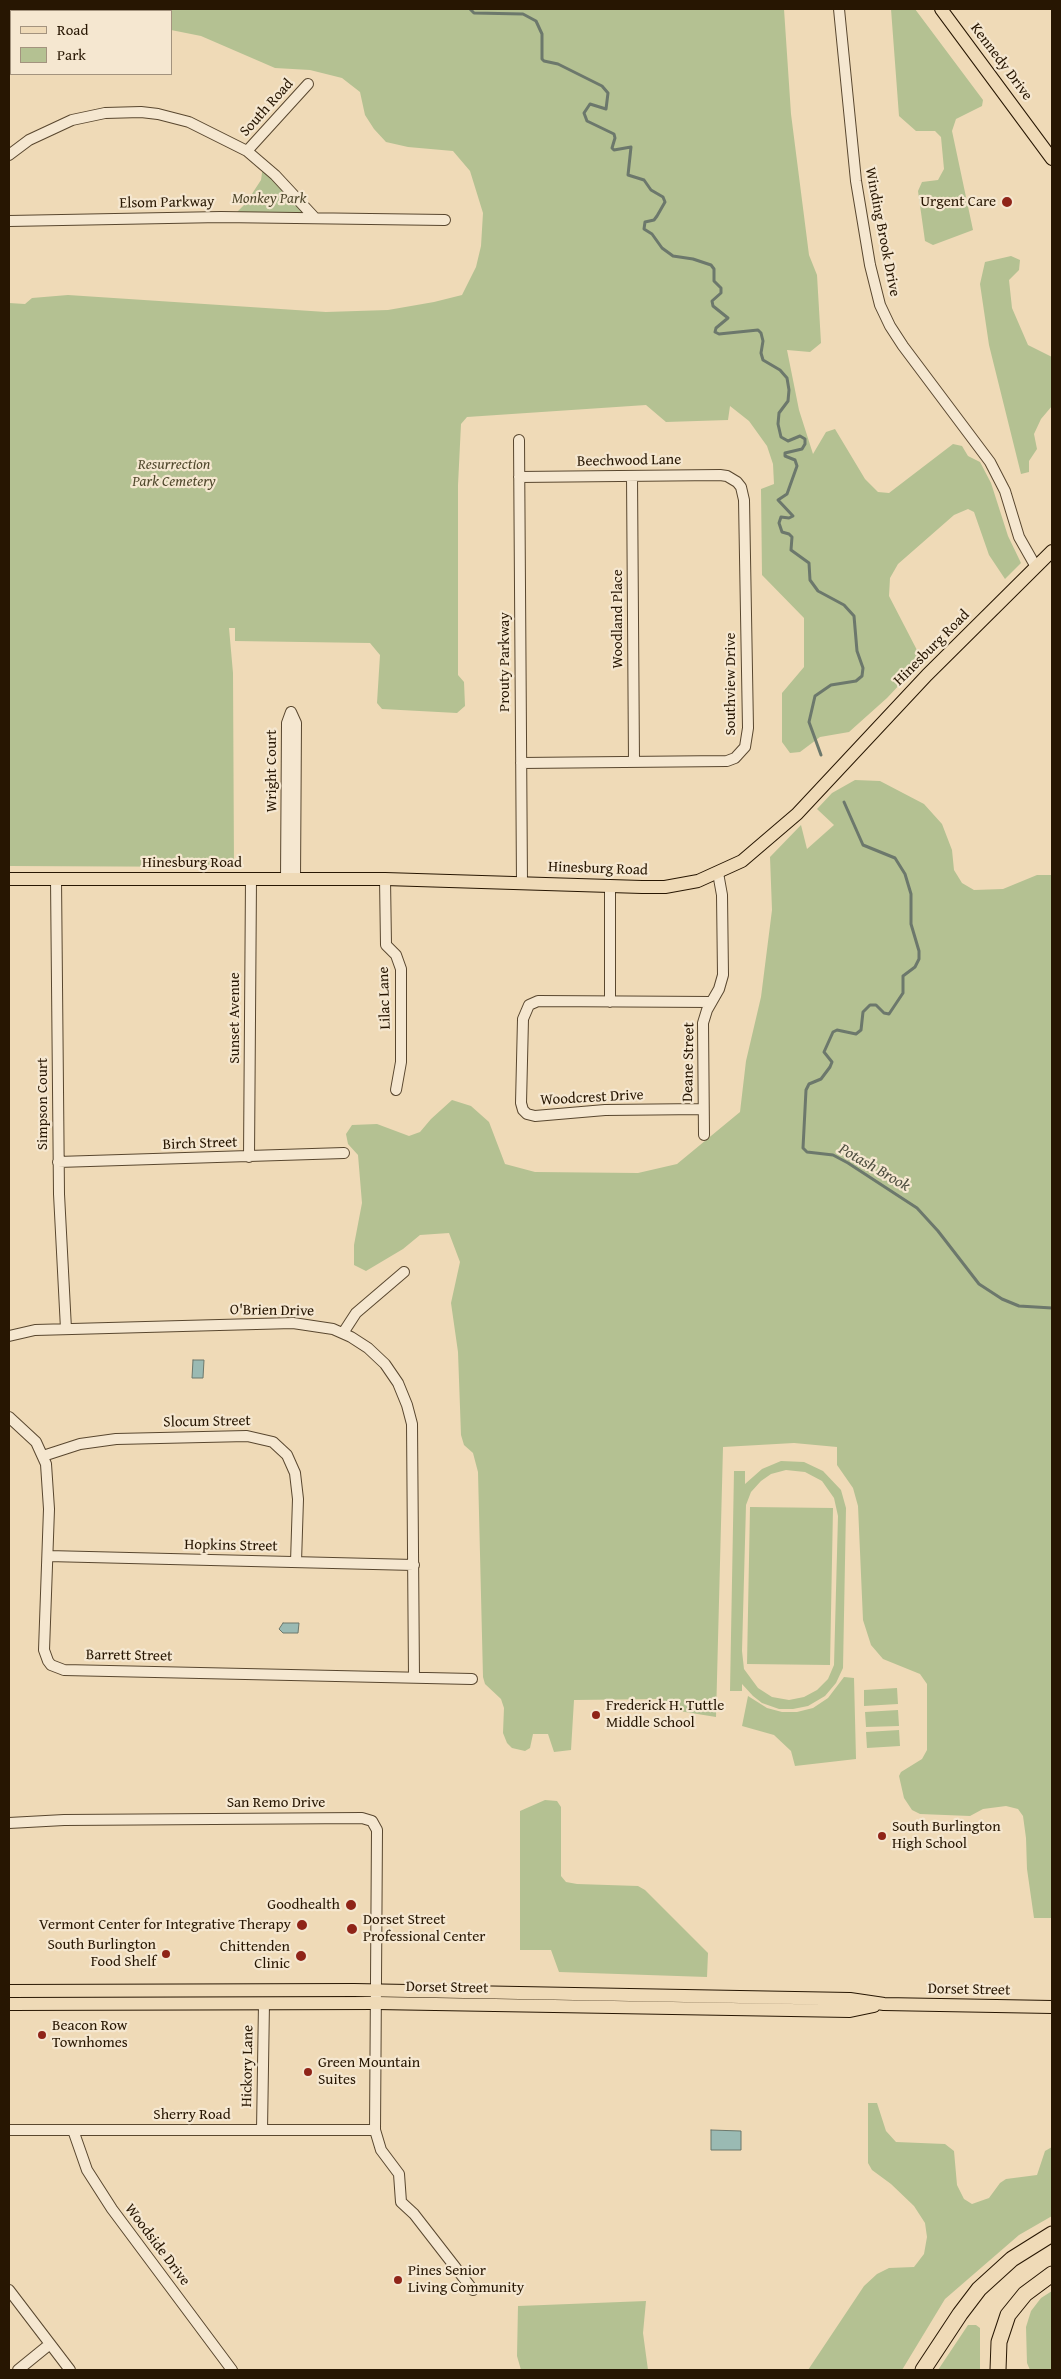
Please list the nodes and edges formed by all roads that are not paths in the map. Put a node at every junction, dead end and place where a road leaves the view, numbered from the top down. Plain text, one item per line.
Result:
1 (839, 9) edge
2 (945, 12) edge
3 (308, 84) dead end
4 (248, 151) junction
5 (9, 155) edge
6 (1052, 159) edge
7 (315, 218) junction
8 (445, 220) dead end
9 (9, 221) edge
10 (519, 440) dead end
11 (632, 476) junction
12 (519, 477) junction
13 (737, 482) joint
14 (1052, 551) edge
15 (1036, 566) junction
16 (634, 762) junction
17 (521, 763) junction
18 (718, 873) junction
19 (9, 879) edge
20 (56, 879) junction
21 (251, 879) junction
22 (290, 879) junction
23 (385, 879) junction
24 (522, 883) junction
25 (610, 887) junction
26 (610, 1002) junction
27 (711, 1002) junction
28 (396, 1090) dead end
29 (703, 1109) junction
30 (704, 1135) dead end
31 (344, 1154) dead end
32 (249, 1157) junction
33 (58, 1162) junction
34 (404, 1272) dead end
35 (66, 1329) junction
36 (343, 1333) junction
37 (9, 1336) edge
38 (9, 1417) edge
39 (43, 1456) junction
40 (48, 1556) junction
41 (296, 1562) junction
42 (414, 1565) junction
43 (414, 1677) junction
44 (472, 1679) dead end
45 (9, 1822) edge
46 (9, 1991) edge
47 (377, 1997) junction
48 (264, 2003) junction
49 (9, 2004) edge
50 (1052, 2007) edge
51 (9, 2130) edge
52 (73, 2130) junction
53 (262, 2130) junction
54 (375, 2130) junction
55 (1052, 2234) edge
56 (1052, 2274) edge
57 (473, 2290) dead end
58 (11, 2295) edge
59 (50, 2344) junction
60 (18, 2370) edge
61 (70, 2370) edge
62 (232, 2370) edge
63 (923, 2370) edge
64 (998, 2370) edge

1 - 15 street, Winding Brook Drive
2 - 6 main road, Kennedy Drive
3 - 4 street, South Road
4 - 5 street
4 - 7 street
7 - 8 street, Elsom Parkway
7 - 9 street, Elsom Parkway
10 - 12 street, Prouty Parkway
11 - 12 street, Beechwood Lane
11 - 13 street, Beechwood Lane
11 - 16 street, Woodland Place
12 - 17 street, Prouty Parkway
13 - 16 street, Southview Drive
14 - 15 main road, Hinesburg Road
15 - 18 main road, Hinesburg Road
16 - 17 street, Southview Drive
17 - 24 street, Prouty Parkway
18 - 25 main road, Hinesburg Road
18 - 27 street, Deane Street
19 - 20 main road, Hinesburg Road
20 - 21 main road, Hinesburg Road
20 - 33 street, Simpson Court
21 - 22 main road, Hinesburg Road
21 - 32 street, Sunset Avenue
22 - 22 street, Wright Court
22 - 23 main road, Hinesburg Road
23 - 24 main road, Hinesburg Road
23 - 28 street, Lilac Lane
24 - 25 main road, Hinesburg Road
25 - 26 street
26 - 27 street, Woodcrest Drive
26 - 29 street, Woodcrest Drive
27 - 29 street, Deane Street
29 - 30 street, Deane Street
31 - 32 street, Birch Street
32 - 33 street, Birch Street
33 - 35 street, Simpson Court
34 - 36 street
35 - 36 street, O'Brien Drive
35 - 37 street, O'Brien Drive
36 - 42 street, O'Brien Drive
38 - 39 street, Barrett Street
39 - 40 street, Barrett Street
39 - 41 street, Slocum Street
40 - 41 street, Hopkins Street
40 - 43 street, Barrett Street
41 - 42 street, Hopkins Street
42 - 43 street, O'Brien Drive
43 - 44 street, Barrett Street
45 - 47 street, San Remo Drive
46 - 47 main road, Dorset Street
47 - 48 main road, Dorset Street
47 - 50 main road, Dorset Street
47 - 54 street
48 - 49 main road, Dorset Street
48 - 53 street, Hickory Lane
51 - 52 street, Sherry Road
52 - 53 street, Sherry Road
52 - 62 street, Woodside Drive
53 - 54 street, Sherry Road
54 - 57 street
55 - 63 highway
56 - 64 highway
58 - 59 street
59 - 60 street
59 - 61 street

